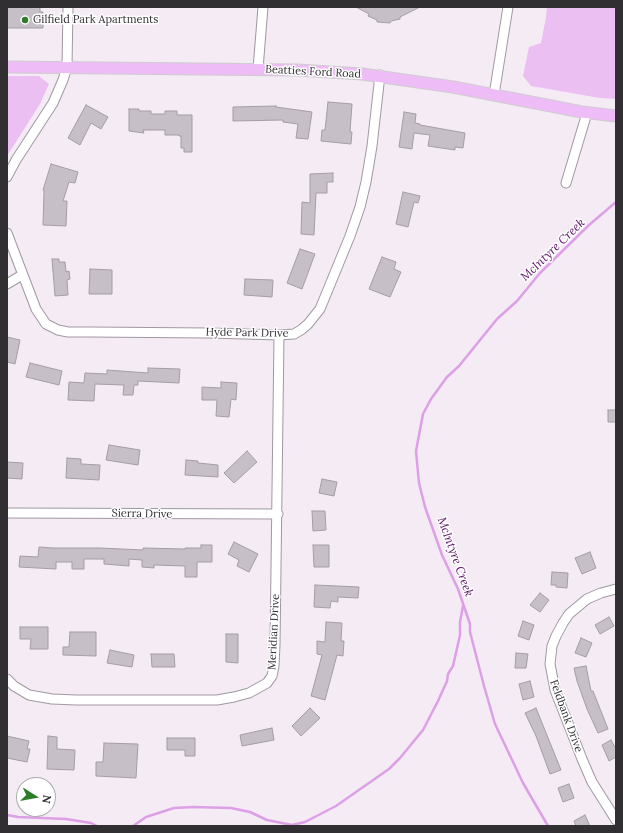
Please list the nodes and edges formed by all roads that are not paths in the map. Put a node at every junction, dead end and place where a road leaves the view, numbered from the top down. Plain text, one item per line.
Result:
1 (68, 7) edge
2 (263, 7) edge
3 (508, 7) edge
4 (7, 67) edge
5 (67, 67) junction
6 (258, 69) junction
7 (380, 76) junction
8 (494, 95) junction
9 (587, 112) junction
10 (616, 116) edge
11 (7, 177) edge
12 (566, 183) dead end
13 (7, 233) edge
14 (22, 275) junction
15 (7, 284) edge
16 (279, 335) junction
17 (7, 513) edge
18 (278, 514) junction
19 (616, 589) edge
20 (7, 679) edge
21 (616, 820) edge

1 - 5 street
2 - 6 street
3 - 8 street
4 - 5 main road, Beatties Ford Road
5 - 6 main road, Beatties Ford Road
5 - 11 street
6 - 7 main road, Beatties Ford Road
7 - 8 main road, Beatties Ford Road
7 - 16 street, Hyde Park Drive
8 - 9 main road, Beatties Ford Road
9 - 10 main road, Beatties Ford Road
9 - 12 street
13 - 14 street, Hyde Park Drive
14 - 15 street
14 - 16 street, Hyde Park Drive
16 - 18 street, Meridian Drive
17 - 18 street, Sierra Drive
18 - 20 street, Meridian Drive
19 - 21 street, Feldbank Drive

